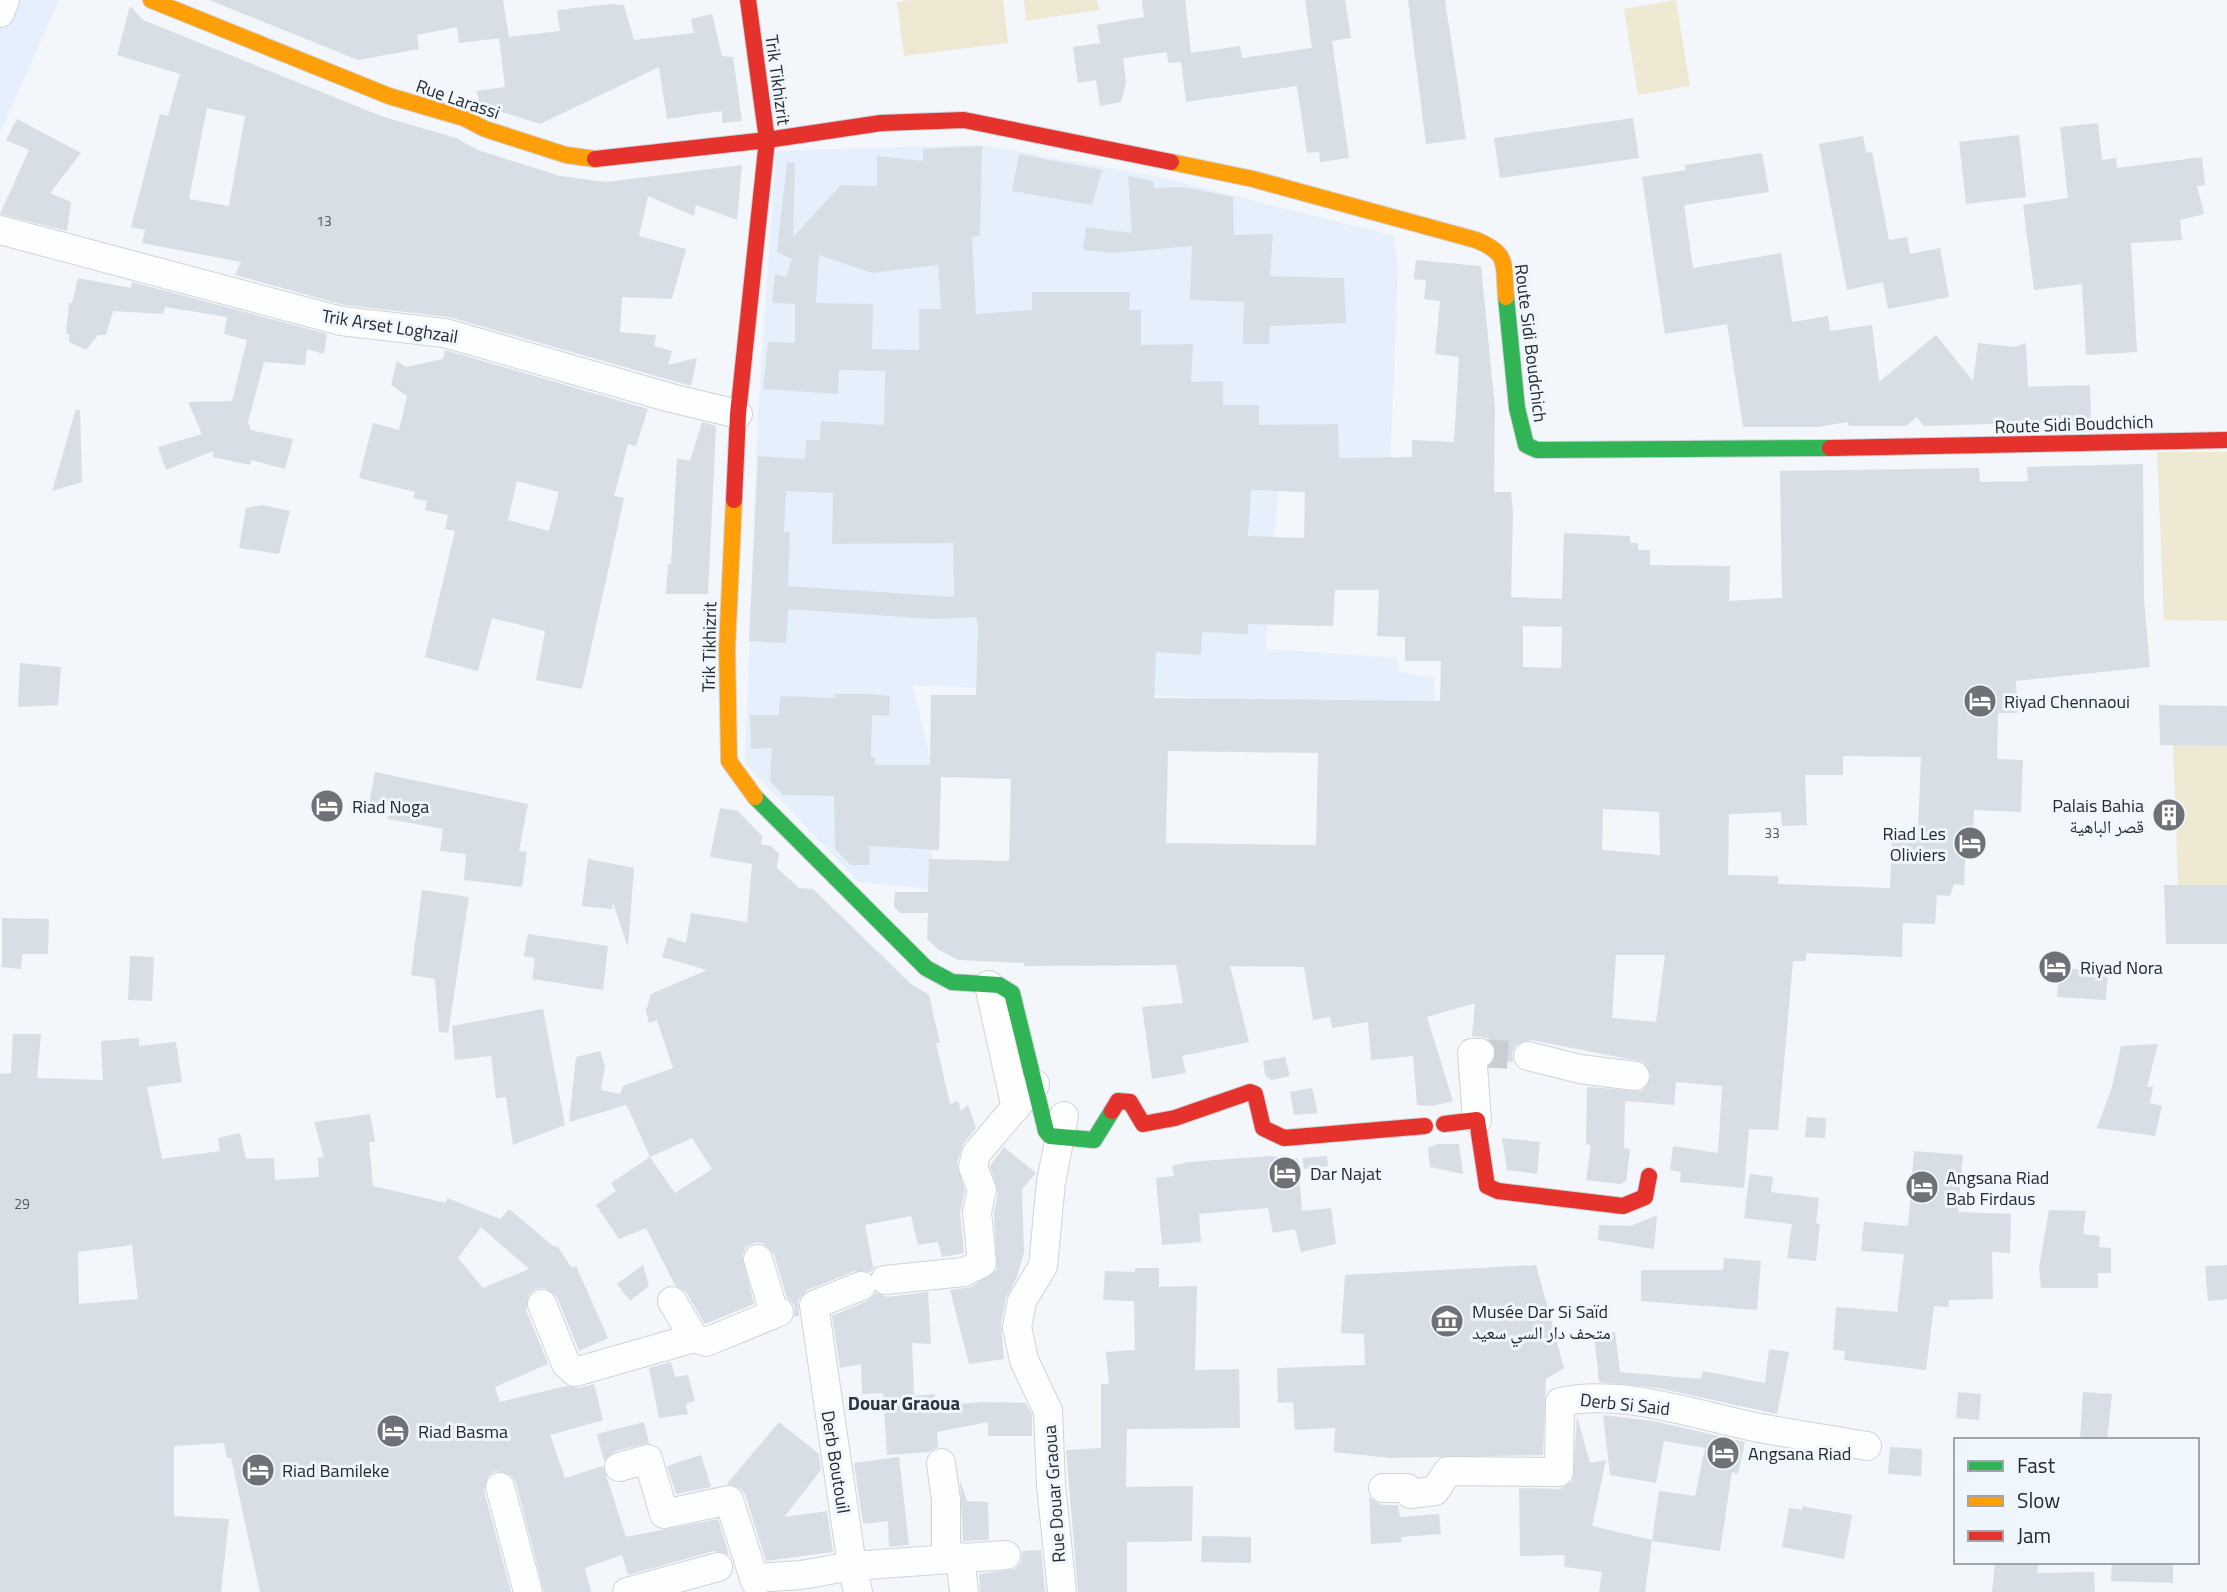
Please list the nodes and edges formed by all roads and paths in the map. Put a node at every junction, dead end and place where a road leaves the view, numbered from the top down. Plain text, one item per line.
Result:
1 (5, 0) edge
2 (151, 0) edge
3 (748, 0) edge
4 (0, 13) edge
5 (767, 140) junction
6 (0, 230) edge
7 (738, 414) junction
8 (2227, 440) edge
9 (989, 985) junction
10 (1480, 1053) dead end
11 (1528, 1056) tunnel mouth
12 (1635, 1076) dead end
13 (1035, 1084) junction
14 (1016, 1108) junction
15 (1477, 1120) junction
16 (1444, 1124) dead end
17 (1425, 1126) dead end
18 (1061, 1127) junction
19 (1649, 1176) dead end
20 (758, 1259) dead end
21 (672, 1301) dead end
22 (542, 1304) dead end
23 (694, 1338) junction
24 (1867, 1446) dead end
25 (941, 1463) dead end
26 (619, 1467) dead end
27 (500, 1487) dead end
28 (1382, 1488) dead end
29 (1006, 1555) dead end
30 (953, 1558) junction
31 (743, 1569) junction
32 (855, 1579) edge
33 (634, 1591) edge
34 (528, 1592) edge
35 (964, 1592) edge
36 (1062, 1592) edge

1 - 4 street
2 - 5 street, Rue Larassi
3 - 5 street, Trik Tikhizrit
5 - 7 street, Trik Tikhizrit
5 - 8 street, Route Sidi Boudchich
6 - 7 street, Trik Arset Loghzail
7 - 9 street, Trik Tikhizrit
9 - 13 street, Trik Tikhizrit
9 - 14 street
10 - 15 street
11 - 12 street
13 - 14 street
13 - 18 street, Trik Tikhizrit
14 - 32 street, Derb Boutouil
15 - 16 street
15 - 19 street
17 - 18 street
18 - 36 street, Rue Douar Graoua
20 - 23 street
21 - 23 street
22 - 23 street
24 - 28 street, Derb Si Said
25 - 30 street
26 - 31 street
27 - 34 street
29 - 30 street
30 - 32 street
30 - 35 street
31 - 32 street
31 - 33 street

